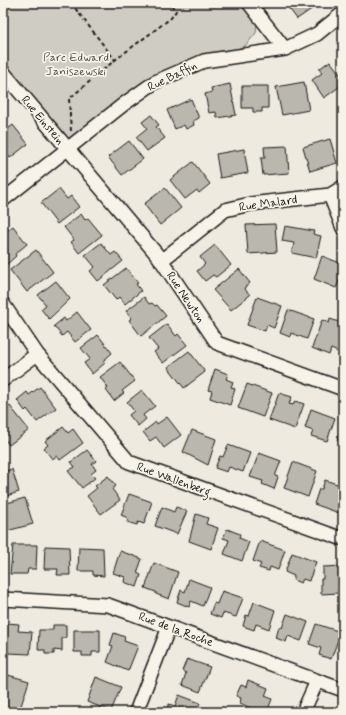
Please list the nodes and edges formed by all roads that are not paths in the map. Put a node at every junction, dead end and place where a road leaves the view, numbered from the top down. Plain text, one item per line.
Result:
1 (249, 3) edge
2 (343, 13) edge
3 (286, 49) junction
4 (3, 72) edge
5 (68, 150) junction
6 (343, 187) edge
7 (330, 195) junction
8 (3, 200) edge
9 (343, 228) edge
10 (161, 261) junction
11 (3, 304) edge
12 (38, 354) junction
13 (3, 380) edge
14 (343, 389) edge
15 (343, 538) edge
16 (3, 599) edge
17 (169, 627) junction
18 (317, 681) junction
19 (343, 690) edge
20 (136, 712) edge
21 (303, 712) edge

1 - 3 street
2 - 3 street, Rue Baffin
3 - 5 street, Rue Baffin
4 - 5 street, Rue Einstein
5 - 8 street, Rue Baffin
5 - 10 street, Rue Newton
6 - 7 street, Rue Malard
7 - 9 street
7 - 10 street, Rue Malard
10 - 14 street, Rue Newton
11 - 12 street, Rue Wallenberg
12 - 13 street
12 - 15 street, Rue Wallenberg
16 - 17 street, Rue de la Roche
17 - 18 street, Rue de la Roche
17 - 20 street
18 - 19 street, Rue de la Roche
18 - 21 street

